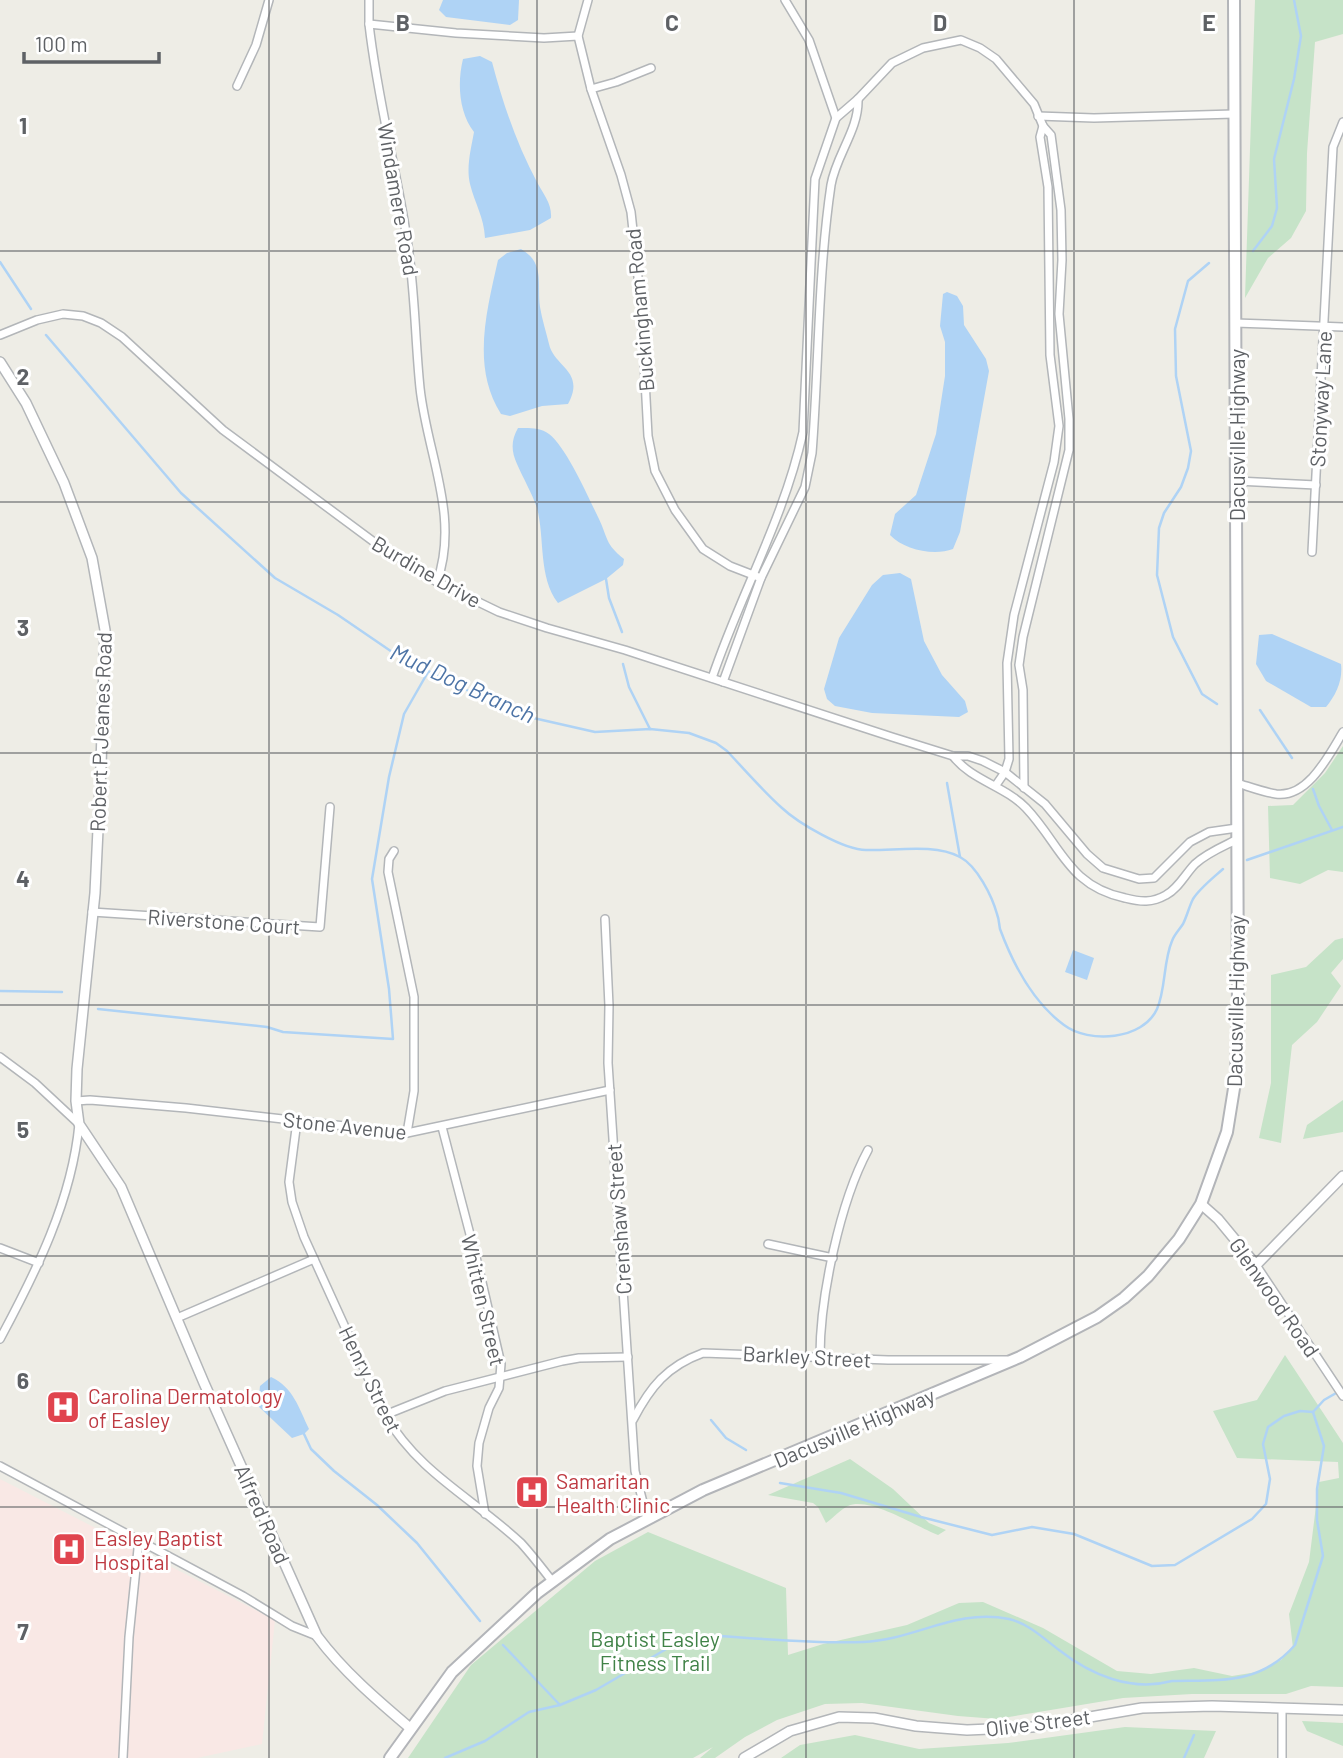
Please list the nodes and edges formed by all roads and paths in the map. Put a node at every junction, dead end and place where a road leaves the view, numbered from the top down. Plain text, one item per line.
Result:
1 (269, 0) edge
2 (369, 0) edge
3 (588, 0) edge
4 (785, 0) edge
5 (1234, 0) edge
6 (369, 24) junction
7 (578, 36) junction
8 (651, 68) dead end
9 (237, 86) dead end
10 (591, 89) junction
11 (858, 99) junction
12 (1234, 114) junction
13 (1038, 116) junction
14 (836, 118) junction
15 (1343, 122) edge
16 (1043, 126) junction
17 (1048, 187) junction
18 (1059, 187) junction
19 (1048, 209) junction
20 (1061, 210) junction
21 (813, 233) junction
22 (826, 233) junction
23 (1062, 260) junction
24 (1049, 261) junction
25 (1235, 323) junction
26 (1323, 327) junction
27 (1343, 327) edge
28 (0, 335) edge
29 (0, 362) edge
30 (1064, 366) junction
31 (1052, 367) junction
32 (805, 379) junction
33 (817, 379) junction
34 (1067, 401) junction
35 (1056, 402) junction
36 (803, 432) junction
37 (813, 432) junction
38 (1053, 466) junction
39 (1065, 469) junction
40 (1237, 481) junction
41 (1316, 485) junction
42 (1040, 513) junction
43 (1054, 518) junction
44 (1312, 552) dead end
45 (757, 576) junction
46 (437, 582) junction
47 (1015, 610) junction
48 (1028, 615) junction
49 (1007, 663) junction
50 (1019, 664) junction
51 (712, 678) junction
52 (723, 682) junction
53 (1343, 732) edge
54 (953, 756) junction
55 (1005, 772) junction
56 (1237, 783) junction
57 (996, 785) junction
58 (1024, 788) junction
59 (330, 807) dead end
60 (1236, 834) junction
61 (394, 851) dead end
62 (92, 912) junction
63 (605, 919) dead end
64 (0, 1057) edge
65 (610, 1090) junction
66 (76, 1101) junction
67 (297, 1121) junction
68 (79, 1124) junction
69 (442, 1127) junction
70 (407, 1133) junction
71 (868, 1150) dead end
72 (1343, 1177) edge
73 (1201, 1204) junction
74 (768, 1244) dead end
75 (0, 1248) edge
76 (833, 1258) junction
77 (314, 1259) junction
78 (39, 1263) junction
79 (1256, 1265) junction
80 (177, 1318) junction
81 (0, 1339) edge
82 (820, 1356) junction
83 (628, 1357) junction
84 (1012, 1361) junction
85 (501, 1377) junction
86 (1343, 1396) edge
87 (384, 1415) junction
88 (632, 1420) junction
89 (0, 1466) edge
90 (485, 1514) junction
91 (647, 1518) junction
92 (139, 1539) junction
93 (552, 1581) junction
94 (317, 1636) junction
95 (1282, 1708) junction
96 (1343, 1710) edge
97 (410, 1728) junction
98 (123, 1758) edge
99 (390, 1758) edge
100 (744, 1758) edge
101 (1282, 1758) edge

1 - 9 street
2 - 6 street, Windamere Road
3 - 7 street, Buckingham Road
4 - 14 street
5 - 12 main road, Dacusville Highway
6 - 7 street
6 - 46 street, Windamere Road
7 - 10 street, Buckingham Road
8 - 10 street
10 - 45 street, Buckingham Road
11 - 13 street
11 - 14 street
11 - 22 street
12 - 13 street
12 - 25 main road, Dacusville Highway
13 - 16 street
14 - 21 street
15 - 26 street, Stonyway Lane
16 - 17 street
16 - 18 street
17 - 18 street
17 - 19 street
18 - 20 street
19 - 20 street
19 - 24 street
20 - 23 street
21 - 22 street
21 - 32 street
22 - 33 street
23 - 24 street
23 - 30 street
24 - 31 street
25 - 26 street
25 - 40 main road, Dacusville Highway
26 - 27 street
26 - 41 street, Stonyway Lane
28 - 46 street, Burdine Drive
29 - 62 street, Robert P Jeanes Road
30 - 31 street
30 - 34 street
31 - 35 street
32 - 33 street
32 - 36 street
33 - 37 street
34 - 35 street
34 - 39 street
35 - 38 street
36 - 37 street
36 - 45 street
37 - 45 street
38 - 39 street
38 - 42 street
39 - 43 street
40 - 41 street
40 - 56 main road, Dacusville Highway
41 - 44 street, Stonyway Lane
42 - 43 street
42 - 47 street
43 - 48 street
45 - 51 street
45 - 52 street
46 - 51 street, Burdine Drive
47 - 48 street
47 - 49 street
48 - 50 street
49 - 50 street
49 - 55 street
50 - 58 street
51 - 52 street, Burdine Drive
52 - 54 street, Burdine Drive
53 - 56 street
54 - 55 street, Burdine Drive
54 - 57 street, Burdine Drive
55 - 57 street
55 - 58 street, Burdine Drive
56 - 60 main road, Dacusville Highway
57 - 60 street, Burdine Drive
58 - 60 street, Burdine Drive
59 - 62 street, Riverstone Court
60 - 73 main road, Dacusville Highway
61 - 70 street
62 - 66 street, Robert P Jeanes Road
63 - 65 street, Crenshaw Street
64 - 68 street
65 - 69 street, Stone Avenue
65 - 83 street, Crenshaw Street
66 - 67 street, Stone Avenue
66 - 68 street, Robert P Jeanes Road
67 - 70 street, Stone Avenue
67 - 77 street, Henry Street
68 - 78 street
68 - 80 street, Alfred Road
69 - 70 street, Stone Avenue
69 - 85 street, Whitten Street
71 - 76 street
72 - 79 street
73 - 79 street, Glenwood Road
73 - 84 main road, Dacusville Highway
74 - 76 street
75 - 78 street
76 - 82 street
77 - 80 street
77 - 87 street, Henry Street
78 - 81 street
79 - 86 street, Glenwood Road
80 - 94 street, Alfred Road
82 - 84 street, Barkley Street
82 - 88 street, Barkley Street
83 - 85 street
83 - 88 street, Crenshaw Street
84 - 91 main road, Dacusville Highway
85 - 87 street
85 - 90 street, Whitten Street
87 - 90 street, Henry Street
88 - 91 street, Crenshaw Street
89 - 92 street
90 - 93 street, Henry Street
91 - 93 main road, Dacusville Highway
92 - 94 street
92 - 98 street
93 - 97 main road, Dacusville Highway
94 - 97 street, Alfred Road
95 - 96 street, Olive Street
95 - 100 street, Olive Street
95 - 101 street
97 - 99 main road, Dacusville Highway

